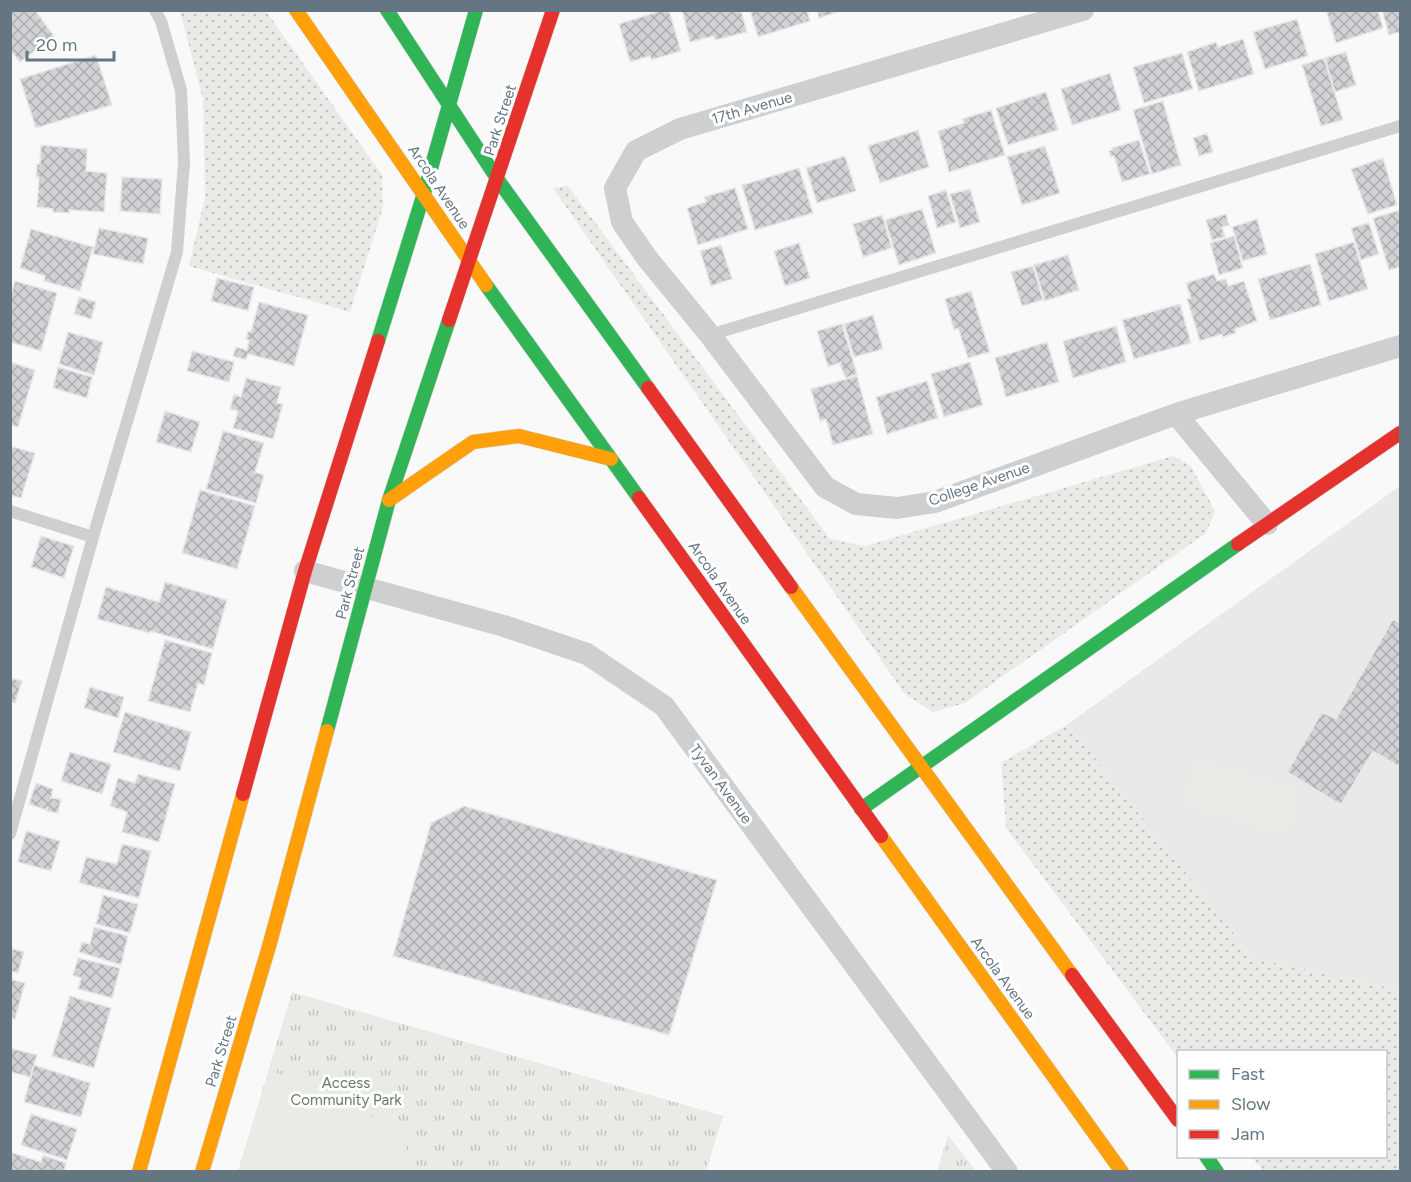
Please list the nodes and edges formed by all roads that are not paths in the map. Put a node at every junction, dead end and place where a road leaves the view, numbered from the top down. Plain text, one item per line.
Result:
1 (155, 10) edge
2 (296, 10) edge
3 (387, 10) edge
4 (476, 10) edge
5 (553, 10) edge
6 (1083, 10) edge
7 (449, 103) junction
8 (1401, 126) edge
9 (498, 180) junction
10 (423, 193) junction
11 (469, 261) junction
12 (710, 335) junction
13 (1401, 346) edge
14 (1176, 414) junction
15 (1401, 433) edge
16 (612, 459) junction
17 (389, 500) junction
18 (10, 512) edge
19 (1267, 524) junction
20 (93, 537) junction
21 (305, 571) junction
22 (366, 586) junction
23 (921, 768) junction
24 (861, 809) junction
25 (10, 834) edge
26 (1177, 1117) edge
27 (1207, 1158) edge
28 (140, 1172) edge
29 (202, 1172) edge
30 (1007, 1172) edge
31 (1122, 1172) edge
32 (1216, 1172) edge

1 - 20 lane
2 - 10 main road, Arcola Avenue
3 - 7 main road
4 - 7 main road
5 - 9 main road, Park Street
6 - 12 street, 17th Avenue
7 - 9 main road
7 - 10 main road
8 - 12 lane
9 - 11 main road, Park Street
9 - 23 main road
10 - 11 main road, Arcola Avenue
10 - 21 main road
11 - 16 main road, Arcola Avenue
11 - 17 main road, Park Street
12 - 14 street, College Avenue
13 - 14 street, College Avenue
14 - 19 street
15 - 19 main road
16 - 17 main road
16 - 24 main road, Arcola Avenue
17 - 22 main road, Park Street
18 - 20 lane
19 - 23 main road
20 - 25 lane
21 - 22 street, Tyvan Avenue
21 - 28 main road
22 - 29 main road, Park Street
22 - 30 street, Tyvan Avenue
23 - 24 main road
23 - 26 main road
24 - 31 main road, Arcola Avenue
27 - 32 main road

